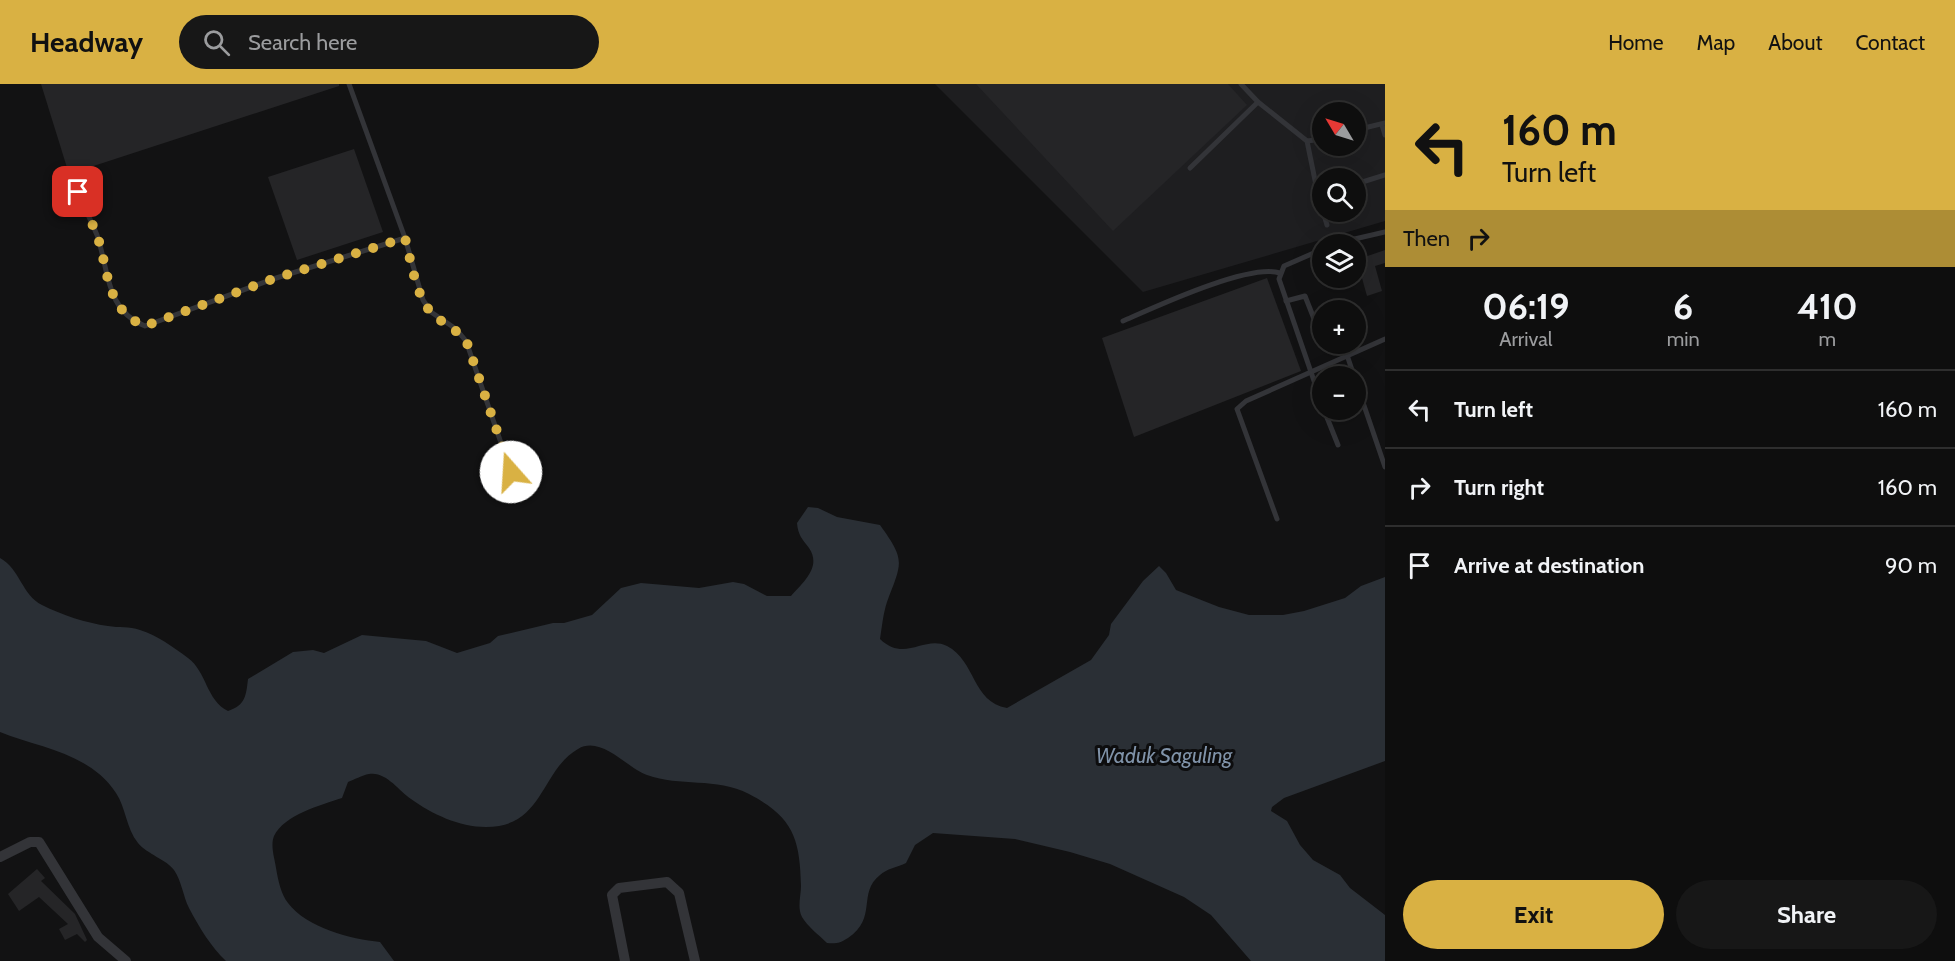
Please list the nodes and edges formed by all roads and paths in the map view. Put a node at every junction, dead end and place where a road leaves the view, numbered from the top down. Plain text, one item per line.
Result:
1 (349, 84) edge
2 (1241, 84) edge
3 (1258, 102) junction
4 (1383, 124) edge
5 (1366, 128) edge
6 (1385, 135) edge
7 (1312, 140) edge
8 (1307, 141) junction
9 (1190, 168) dead end
10 (1314, 168) edge
11 (1385, 175) edge
12 (1366, 181) edge
13 (78, 192) dead end
14 (1326, 222) edge
15 (1327, 225) dead end
16 (1385, 232) edge
17 (1366, 236) edge
18 (405, 238) junction
19 (1312, 254) edge
20 (1280, 273) junction
21 (1286, 301) junction
22 (1312, 313) edge
23 (1123, 321) dead end
24 (1385, 339) edge
25 (1347, 355) junction
26 (1351, 366) edge
27 (1310, 372) junction
28 (1312, 377) edge
29 (1366, 411) edge
30 (1329, 420) edge
31 (1338, 445) dead end
32 (1385, 467) edge
33 (511, 472) dead end
34 (1277, 519) dead end
35 (0, 857) edge
36 (126, 961) edge
37 (625, 961) edge
38 (695, 961) edge

1 - 18 lane
2 - 3 lane
3 - 8 lane
3 - 9 lane
4 - 5 lane
4 - 6 lane
7 - 8 lane
8 - 10 lane
11 - 12 lane
13 - 18 lane
14 - 15 lane
16 - 17 lane
18 - 33 lane
19 - 20 lane
20 - 21 lane
20 - 23 lane
21 - 22 lane
21 - 27 lane
24 - 25 lane
25 - 26 lane
25 - 27 lane
27 - 28 lane
27 - 34 lane
29 - 32 lane
30 - 31 lane
35 - 36 street
37 - 38 street

